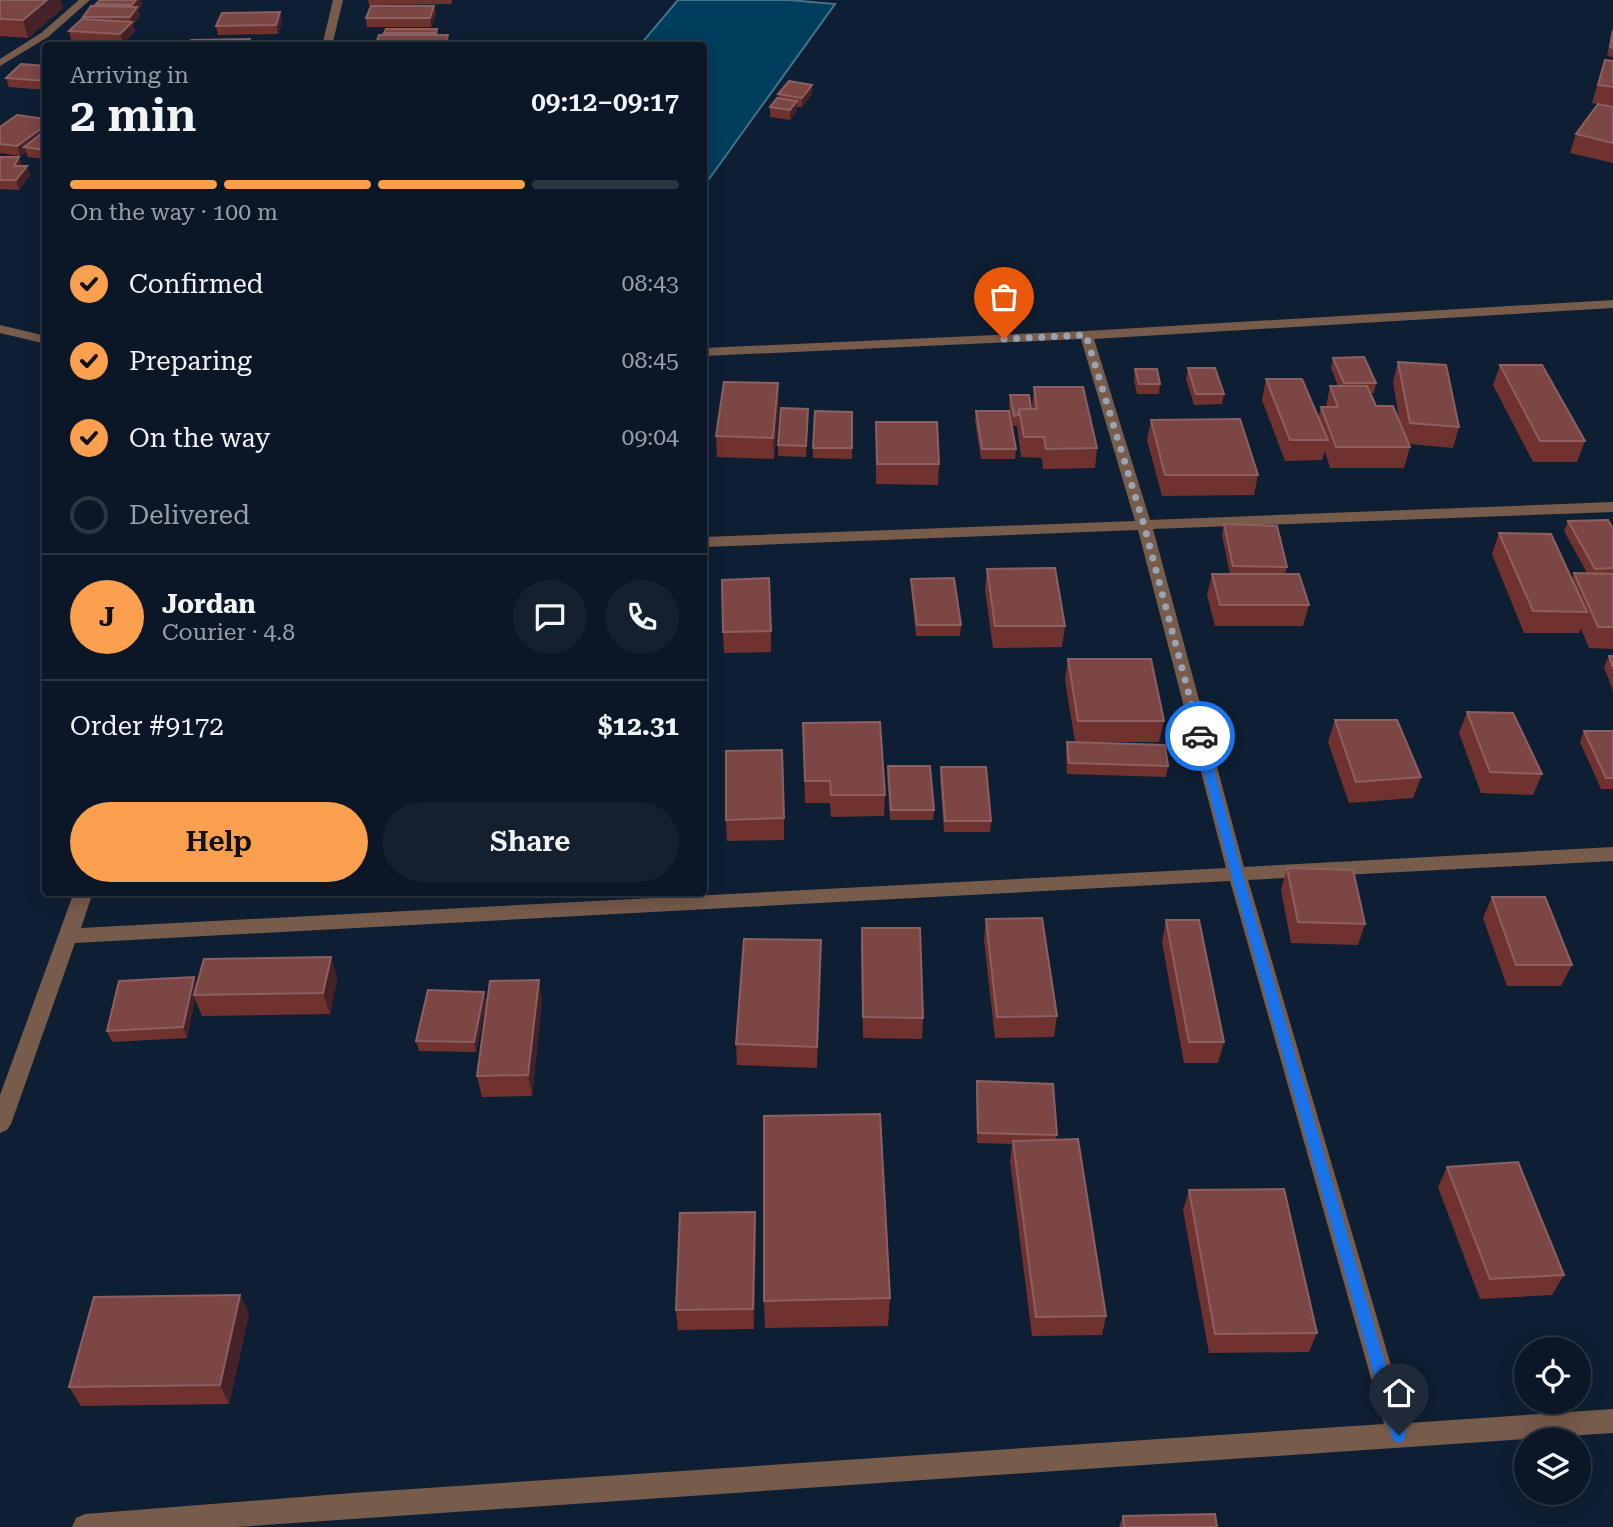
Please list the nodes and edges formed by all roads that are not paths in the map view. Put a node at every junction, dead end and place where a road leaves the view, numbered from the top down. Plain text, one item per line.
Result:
1 (85, 0) edge
2 (338, 0) edge
3 (328, 42) edge
4 (0, 63) edge
5 (1613, 304) edge
6 (0, 329) edge
7 (1086, 335) junction
8 (42, 339) edge
9 (707, 352) edge
10 (1613, 507) edge
11 (1144, 525) junction
12 (707, 542) edge
13 (1613, 854) edge
14 (1237, 875) junction
15 (84, 896) edge
16 (69, 936) junction
17 (0, 1124) edge
18 (1613, 1421) edge
19 (1399, 1435) junction
20 (85, 1527) edge

1 - 4 street
2 - 3 street
5 - 7 street
6 - 8 street
7 - 9 street
7 - 11 street
10 - 11 street
11 - 12 street
11 - 14 street
13 - 14 street
14 - 16 street
14 - 19 street
15 - 16 street
16 - 17 street
18 - 19 street
19 - 20 street

